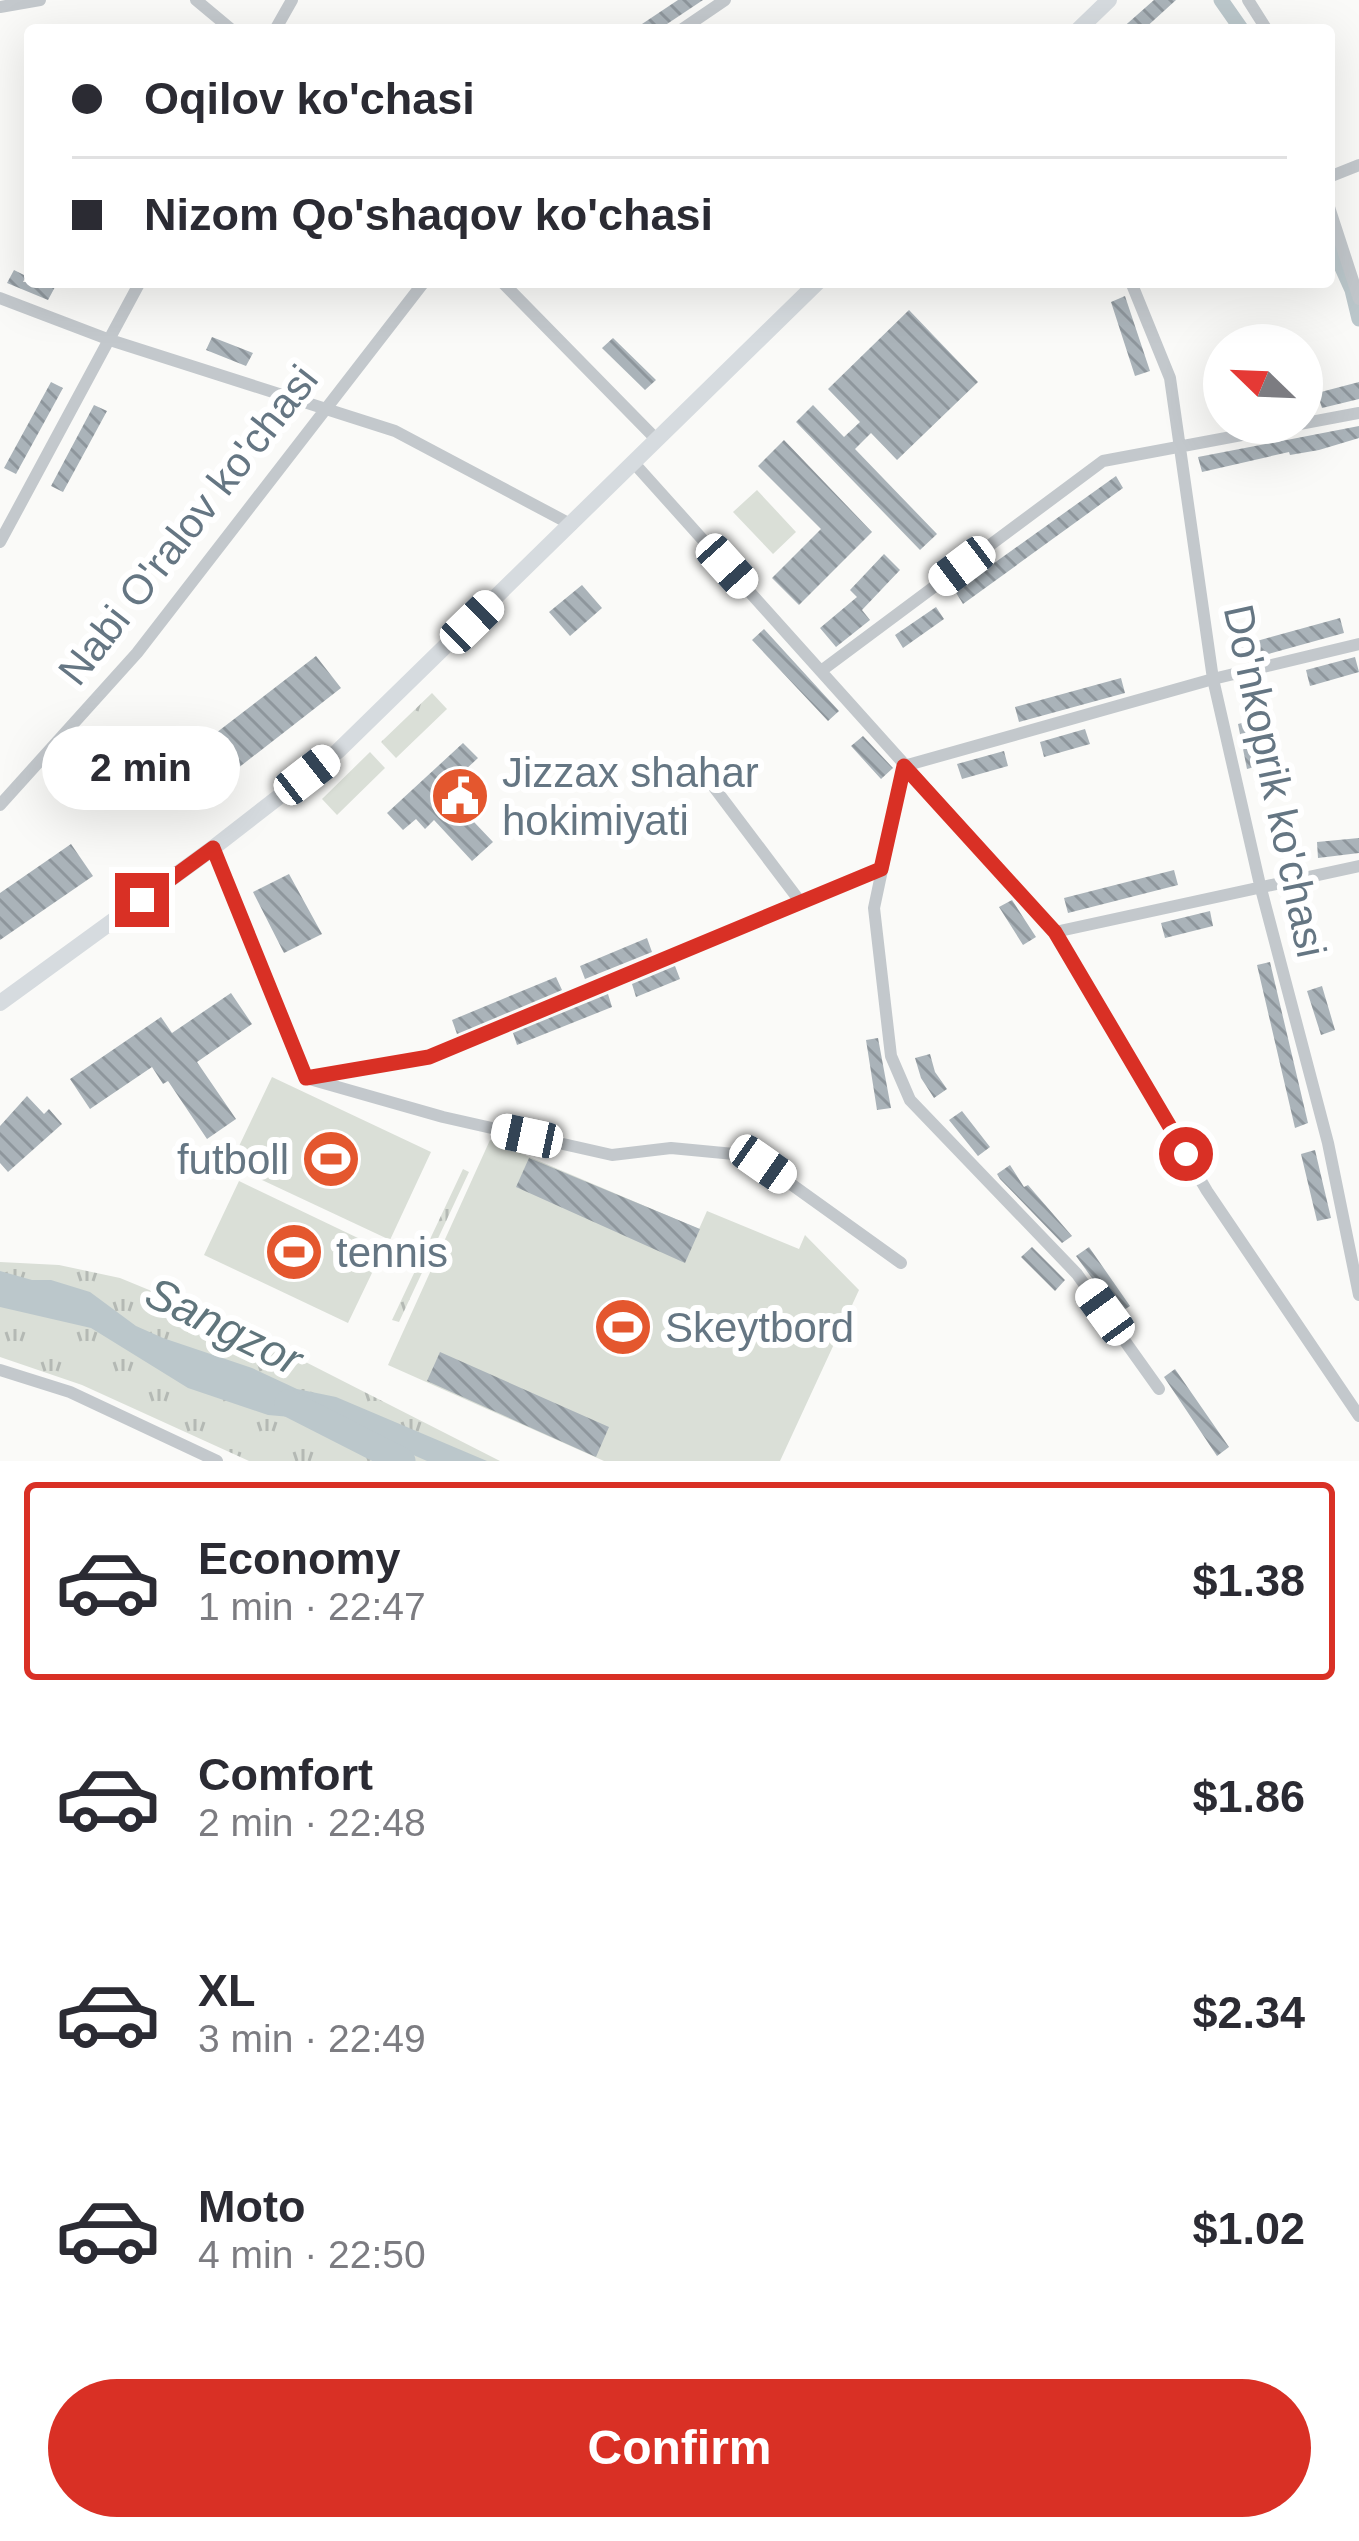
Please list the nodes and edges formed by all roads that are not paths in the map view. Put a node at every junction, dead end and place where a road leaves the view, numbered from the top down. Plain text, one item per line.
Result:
1 (40, 0) edge
2 (196, 0) edge
3 (725, 0) edge
4 (1109, 0) edge
5 (0, 7) edge
6 (225, 24) edge
7 (690, 24) edge
8 (1084, 24) edge
9 (1335, 225) edge
10 (137, 288) edge
11 (419, 288) edge
12 (508, 288) edge
13 (812, 288) edge
14 (1133, 288) edge
15 (0, 298) edge
16 (1359, 299) edge
17 (110, 340) junction
18 (325, 405) junction
19 (1359, 413) edge
20 (656, 439) junction
21 (1178, 448) junction
22 (633, 462) junction
23 (572, 525) junction
24 (0, 542) edge
25 (1359, 644) edge
26 (821, 671) junction
27 (1213, 679) junction
28 (904, 766) junction
29 (710, 782) dead end
30 (0, 806) edge
31 (213, 848) junction
32 (1359, 866) edge
33 (881, 869) junction
34 (1260, 885) junction
35 (799, 900) junction
36 (1055, 932) junction
37 (0, 1003) edge
38 (306, 1078) junction
39 (901, 1263) dead end
40 (1359, 1295) edge
41 (0, 1370) edge
42 (1159, 1389) dead end
43 (1359, 1416) edge
44 (218, 1461) edge

1 - 5 street
2 - 6 street
3 - 7 street
4 - 8 main road
9 - 16 street
10 - 17 street
11 - 18 street, Nabi O'ralov ko'chasi
12 - 20 street
13 - 20 main road
14 - 21 street, Do'nkoprik ko'chasi
15 - 17 street
17 - 18 street
17 - 24 street
18 - 23 street
18 - 30 street, Nabi O'ralov ko'chasi
19 - 21 street
20 - 22 main road
21 - 26 street
21 - 27 street, Do'nkoprik ko'chasi
22 - 23 main road
22 - 26 street
23 - 31 main road
25 - 27 street
26 - 28 street
27 - 28 street
27 - 34 street, Do'nkoprik ko'chasi
28 - 33 street
28 - 36 street
29 - 35 street
31 - 37 main road
31 - 38 street
32 - 34 street
33 - 35 street
33 - 42 street
34 - 36 street
34 - 40 street, Do'nkoprik ko'chasi
35 - 38 street
36 - 43 street
38 - 39 street
41 - 44 street

